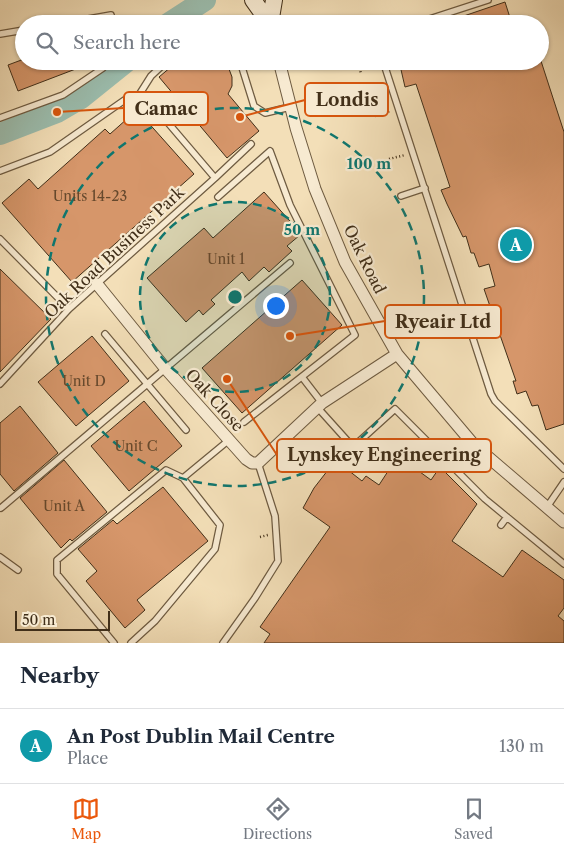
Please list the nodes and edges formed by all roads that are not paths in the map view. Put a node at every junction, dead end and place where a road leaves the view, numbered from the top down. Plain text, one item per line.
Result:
1 (252, 0) edge
2 (265, 0) edge
3 (274, 0) edge
4 (488, 0) edge
5 (263, 15) edge
6 (268, 15) edge
7 (272, 15) edge
8 (442, 15) edge
9 (15, 32) edge
10 (0, 34) edge
11 (99, 70) edge
12 (157, 70) edge
13 (243, 70) edge
14 (281, 70) edge
15 (386, 70) edge
16 (139, 95) junction
17 (290, 107) junction
18 (0, 118) edge
19 (251, 144) dead end
20 (0, 171) edge
21 (215, 178) junction
22 (425, 188) junction
23 (401, 196) dead end
24 (218, 197) dead end
25 (0, 239) edge
26 (290, 263) dead end
27 (97, 284) junction
28 (70, 309) junction
29 (105, 334) dead end
30 (397, 354) junction
31 (165, 368) junction
32 (302, 377) junction
33 (147, 383) junction
34 (0, 384) edge
35 (319, 405) junction
36 (244, 422) dead end
37 (186, 430) dead end
38 (228, 440) junction
39 (258, 463) junction
40 (564, 469) edge
41 (183, 478) junction
42 (564, 482) edge
43 (547, 507) junction
44 (1, 508) edge
45 (507, 517) junction
46 (564, 522) edge
47 (501, 525) dead end
48 (0, 557) edge
49 (564, 564) edge
50 (18, 570) dead end
51 (114, 643) edge
52 (131, 643) edge
53 (223, 643) edge

1 - 5 main road
2 - 6 street
3 - 7 main road
4 - 8 lane
9 - 10 lane
11 - 18 lane
12 - 16 lane
13 - 17 lane
14 - 17 street, Oak Road
15 - 22 lane
16 - 20 lane
16 - 21 lane
17 - 30 street, Oak Road
19 - 21 lane, Oak Road Business Park
21 - 27 lane, Oak Road Business Park
22 - 23 lane
22 - 40 lane
24 - 32 lane
25 - 28 lane
26 - 31 lane
27 - 28 lane, Oak Road Business Park
27 - 31 street, Oak Close
28 - 34 lane, Oak Road Business Park
29 - 33 lane
30 - 35 street
30 - 43 street, Oak Road
31 - 33 lane
31 - 38 street, Oak Close
32 - 35 lane
32 - 36 lane
33 - 37 lane
33 - 44 lane
35 - 39 street
35 - 45 lane
38 - 39 street, Oak Close
38 - 41 lane
39 - 53 lane
41 - 51 lane
41 - 52 lane
42 - 43 lane
43 - 46 street, Oak Road
45 - 47 lane
45 - 49 lane
48 - 50 lane

